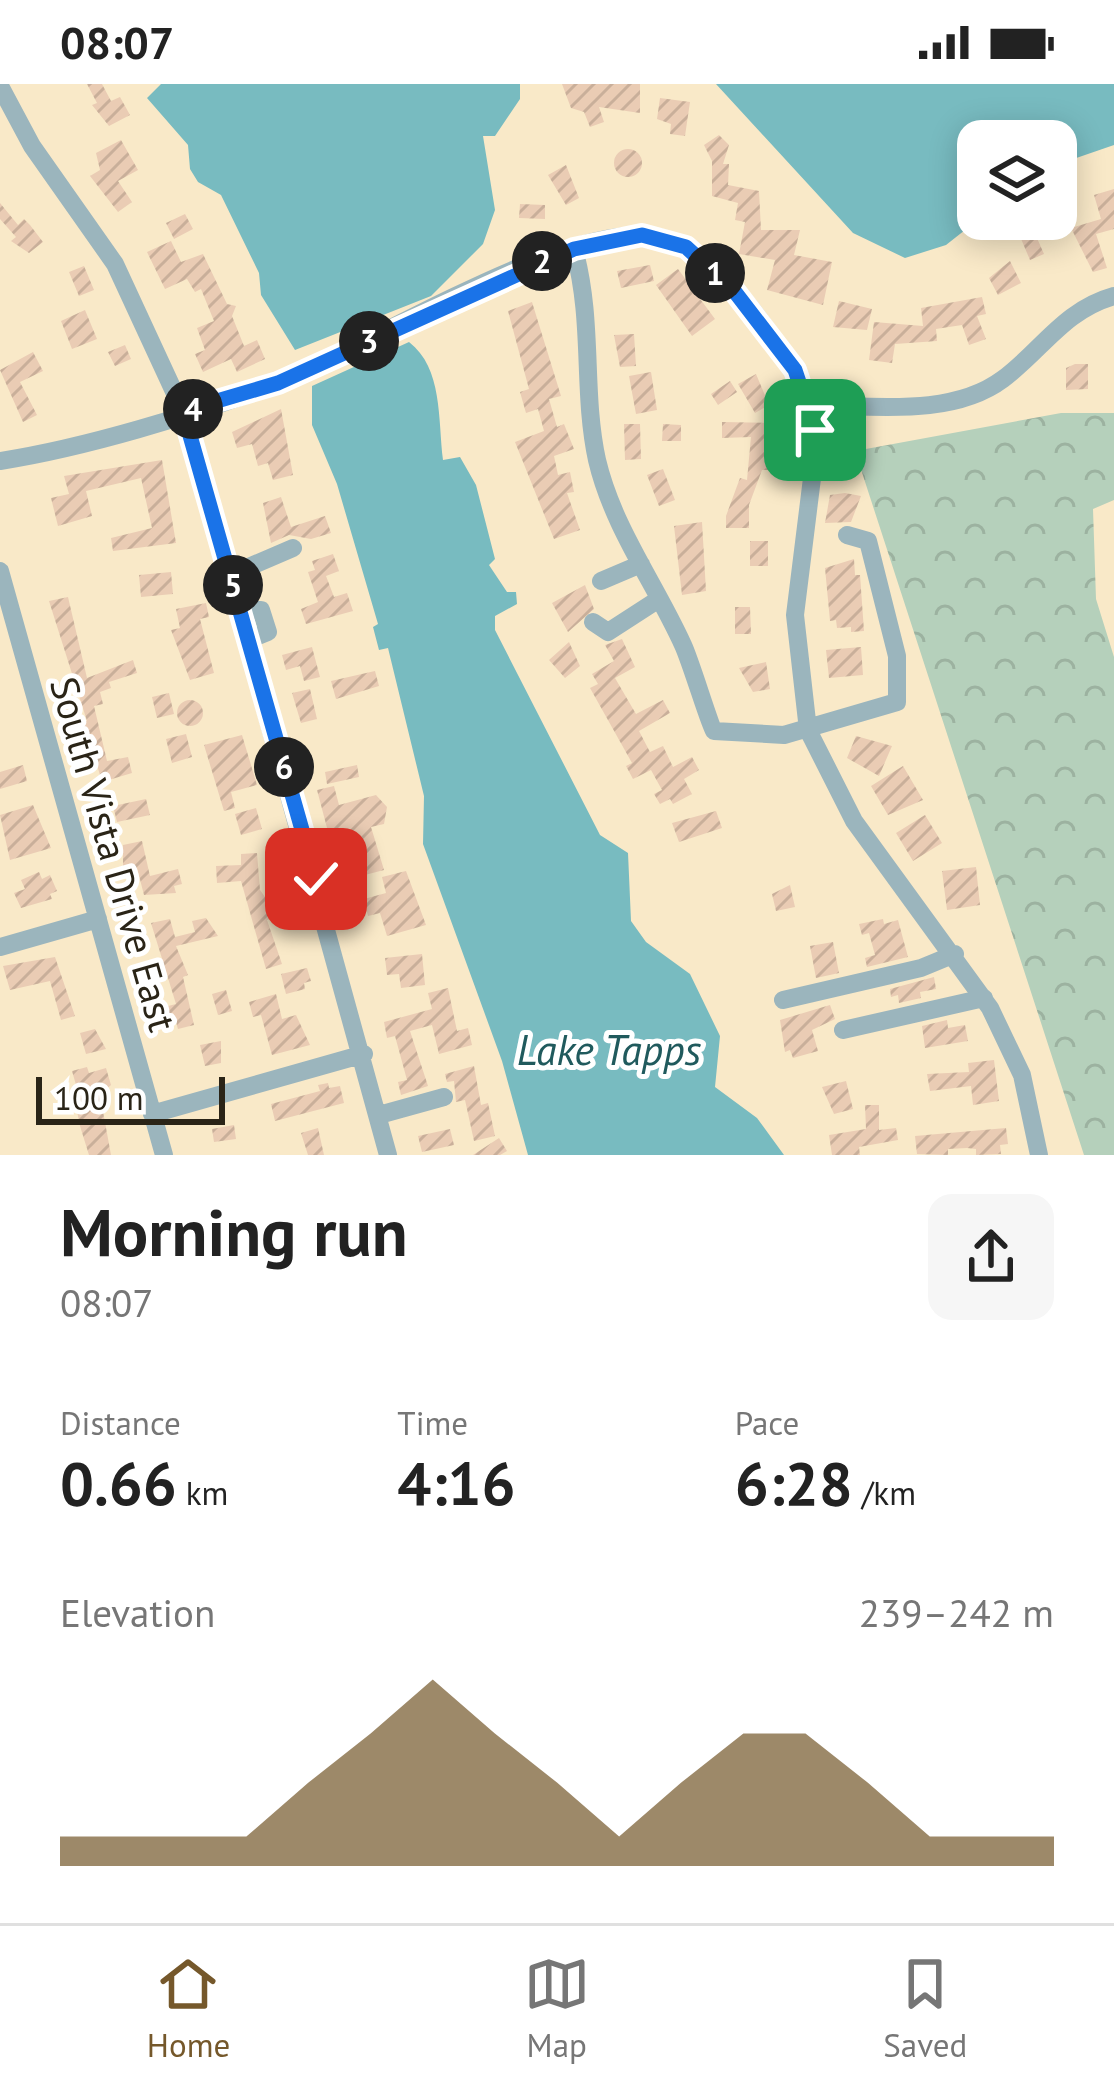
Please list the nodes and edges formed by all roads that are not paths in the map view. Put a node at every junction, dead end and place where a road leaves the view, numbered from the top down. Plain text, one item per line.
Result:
1 (0, 86) edge
2 (574, 249) junction
3 (1114, 296) edge
4 (810, 405) junction
5 (183, 411) junction
6 (0, 461) edge
7 (847, 535) dead end
8 (293, 548) dead end
9 (640, 565) junction
10 (0, 571) edge
11 (230, 574) junction
12 (601, 581) dead end
13 (659, 599) junction
14 (593, 622) dead end
15 (808, 730) junction
16 (98, 919) junction
17 (0, 946) edge
18 (955, 954) junction
19 (984, 998) junction
20 (783, 1000) dead end
21 (843, 1030) dead end
22 (364, 1054) junction
23 (444, 1097) dead end
24 (152, 1114) junction
25 (379, 1115) junction
26 (164, 1155) edge
27 (388, 1155) edge
28 (1039, 1155) edge

1 - 5 street
2 - 4 street
2 - 5 street
2 - 9 street
3 - 4 street
4 - 15 street
5 - 6 street
5 - 11 street
7 - 15 street
8 - 11 street
9 - 12 street
9 - 13 street
10 - 16 street, South Vista Drive East
11 - 22 street
13 - 14 street
13 - 15 street
15 - 18 street
16 - 17 street
16 - 24 street, South Vista Drive East
18 - 19 street
18 - 20 street
19 - 21 street
19 - 28 street
22 - 24 street
22 - 25 street
23 - 25 street
24 - 26 street, South Vista Drive East
25 - 27 street

